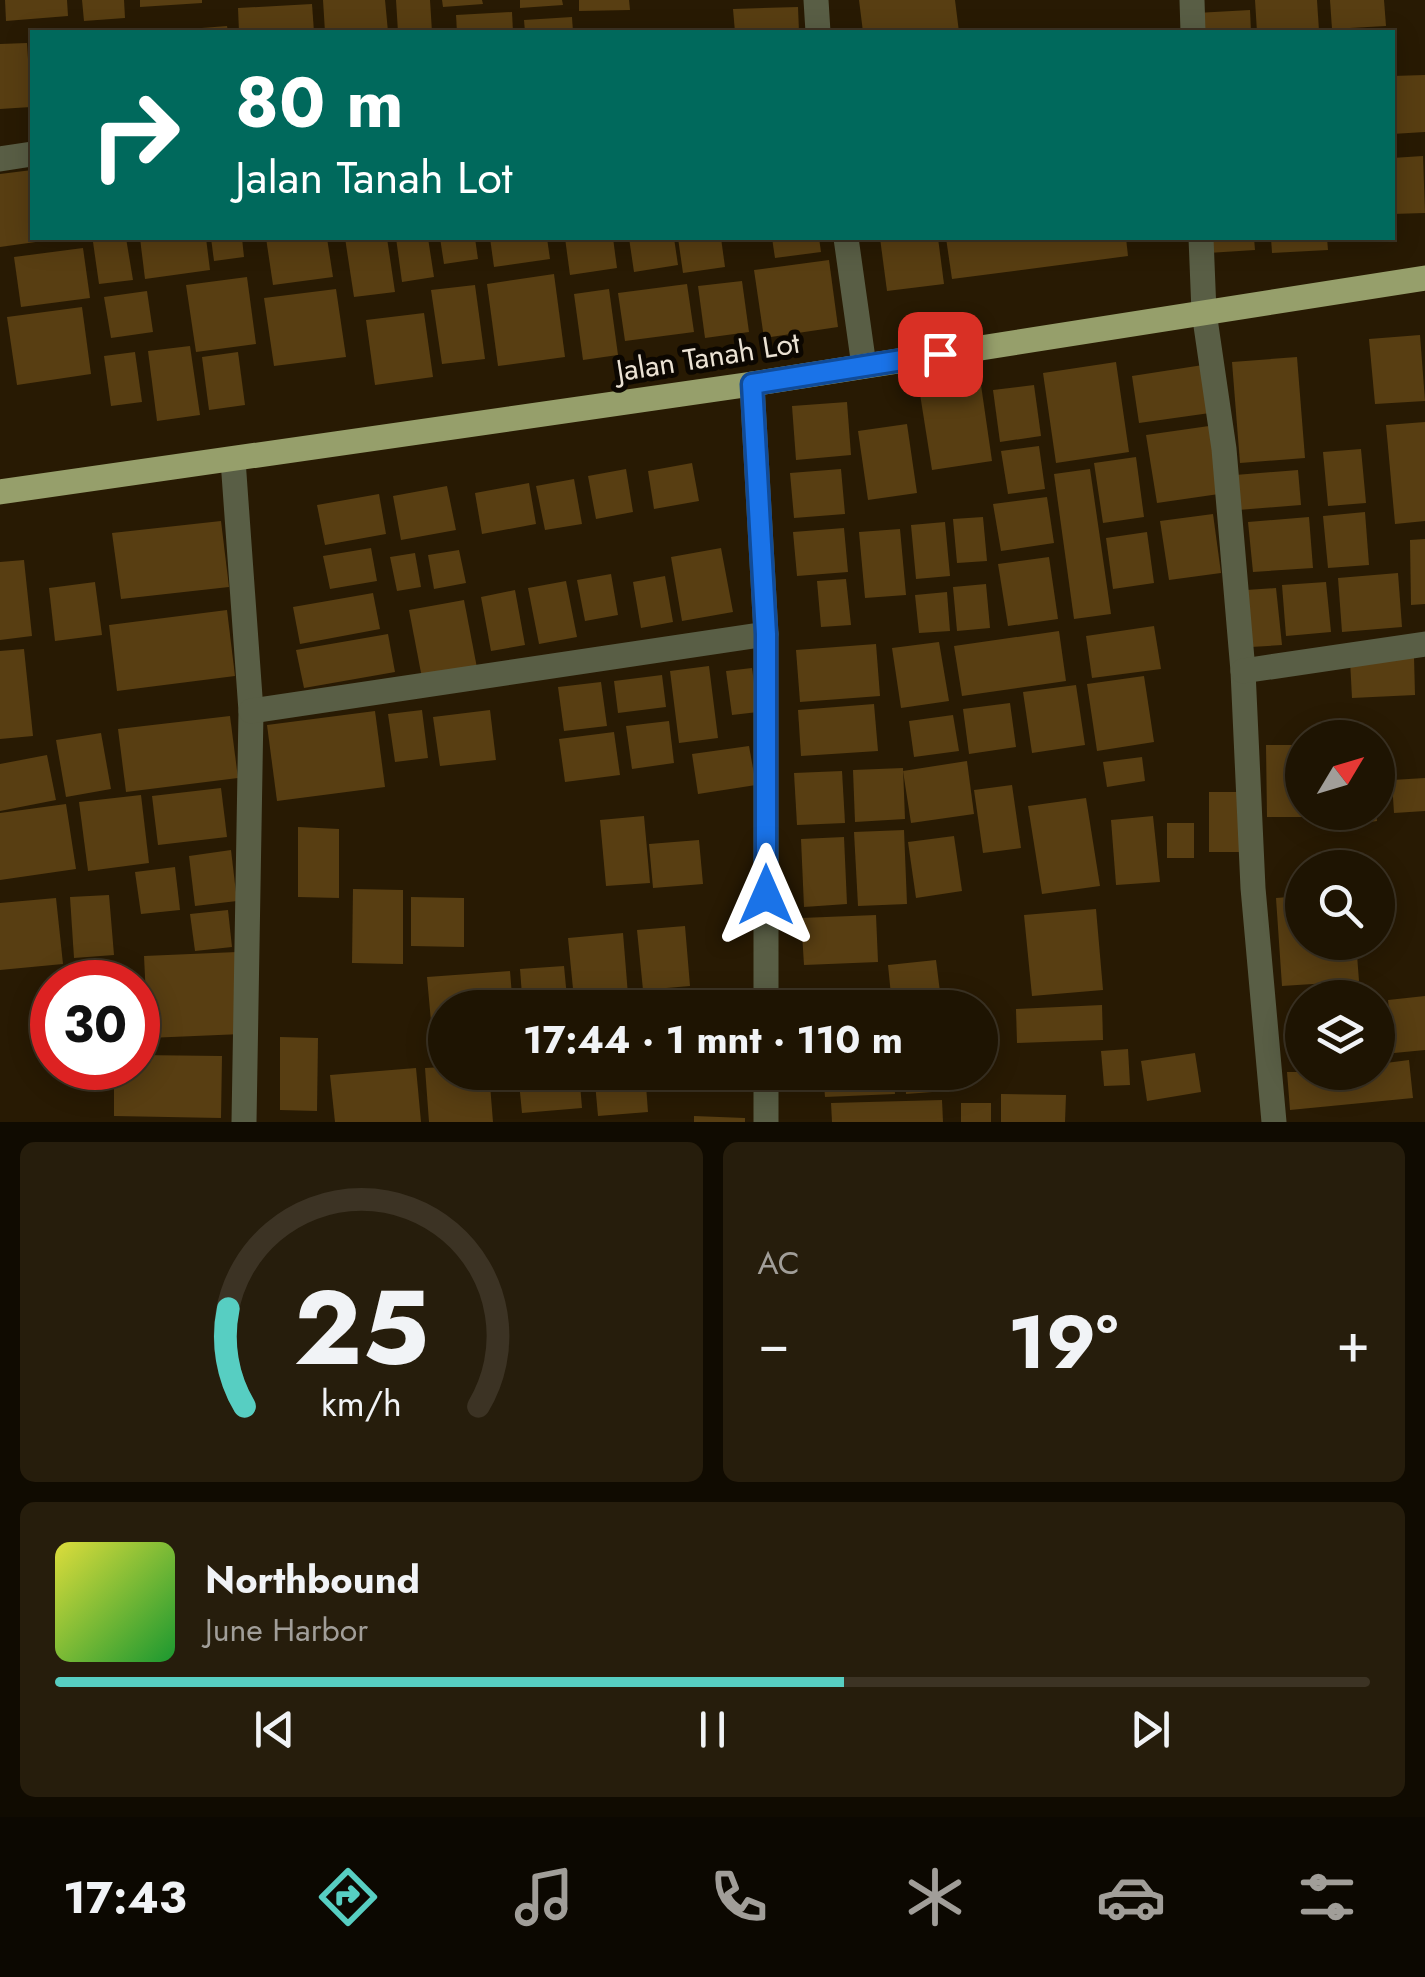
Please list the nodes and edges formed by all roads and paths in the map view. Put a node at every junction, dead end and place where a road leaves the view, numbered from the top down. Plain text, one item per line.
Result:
1 (816, 0) edge
2 (1192, 0) edge
3 (818, 30) edge
4 (1193, 30) edge
5 (30, 154) edge
6 (0, 159) edge
7 (846, 240) edge
8 (1201, 240) edge
9 (1425, 278) edge
10 (1204, 312) junction
11 (864, 366) junction
12 (752, 384) junction
13 (232, 460) junction
14 (0, 492) edge
15 (766, 634) junction
16 (1425, 644) edge
17 (1243, 671) junction
18 (251, 711) junction
19 (766, 990) edge
20 (766, 1090) edge
21 (244, 1122) edge
22 (766, 1122) edge
23 (1274, 1122) edge

1 - 3 street
2 - 4 street
5 - 6 street
7 - 11 street
8 - 10 street
9 - 10 main road, Jalan Tanah Lot
10 - 11 main road, Jalan Tanah Lot
10 - 17 street
11 - 12 main road, Jalan Tanah Lot
12 - 13 main road, Jalan Tanah Lot
12 - 15 street
13 - 14 main road, Jalan Tanah Lot
13 - 18 street
15 - 18 street
15 - 19 street
16 - 17 street
17 - 23 street
18 - 21 street
20 - 22 street

